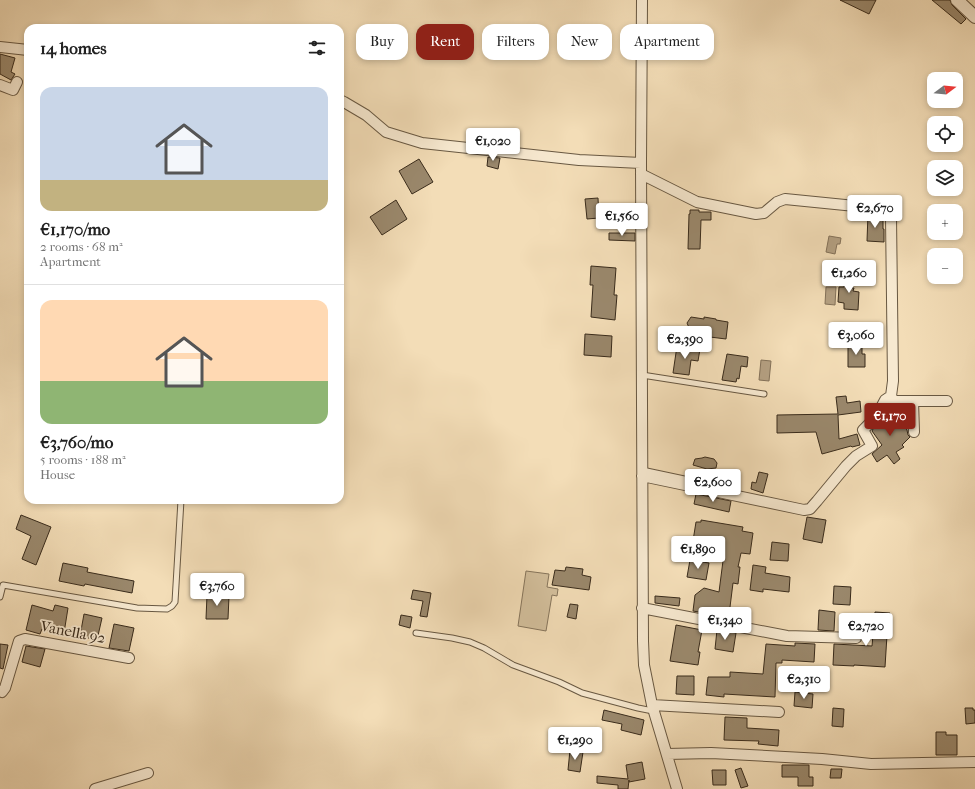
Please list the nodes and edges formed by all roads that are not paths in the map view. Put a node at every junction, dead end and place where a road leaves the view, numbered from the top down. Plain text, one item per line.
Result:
1 (642, 0) edge
2 (957, 0) edge
3 (975, 17) edge
4 (0, 47) edge
5 (24, 50) edge
6 (17, 82) dead end
7 (0, 84) edge
8 (344, 102) edge
9 (641, 163) junction
10 (641, 174) junction
11 (642, 375) junction
12 (764, 394) dead end
13 (891, 396) junction
14 (913, 401) junction
15 (947, 401) dead end
16 (914, 432) dead end
17 (642, 473) junction
18 (722, 487) dead end
19 (181, 504) edge
20 (0, 597) edge
21 (642, 608) junction
22 (416, 633) dead end
23 (856, 638) dead end
24 (129, 658) dead end
25 (0, 691) edge
26 (654, 708) junction
27 (779, 712) dead end
28 (667, 754) junction
29 (975, 762) edge
30 (148, 773) dead end
31 (96, 789) edge
32 (677, 789) edge

1 - 9 street
2 - 3 street
4 - 5 street
6 - 7 street
8 - 9 street
9 - 10 street
10 - 11 street
10 - 13 street
11 - 12 lane
11 - 17 street
13 - 14 street
13 - 17 street
14 - 15 street
14 - 16 street
17 - 18 lane
17 - 21 street
19 - 20 lane
21 - 23 street
21 - 26 street
22 - 26 lane
24 - 25 street, Vanella 92
26 - 27 street
26 - 28 street
28 - 29 street
28 - 32 street
30 - 31 street

